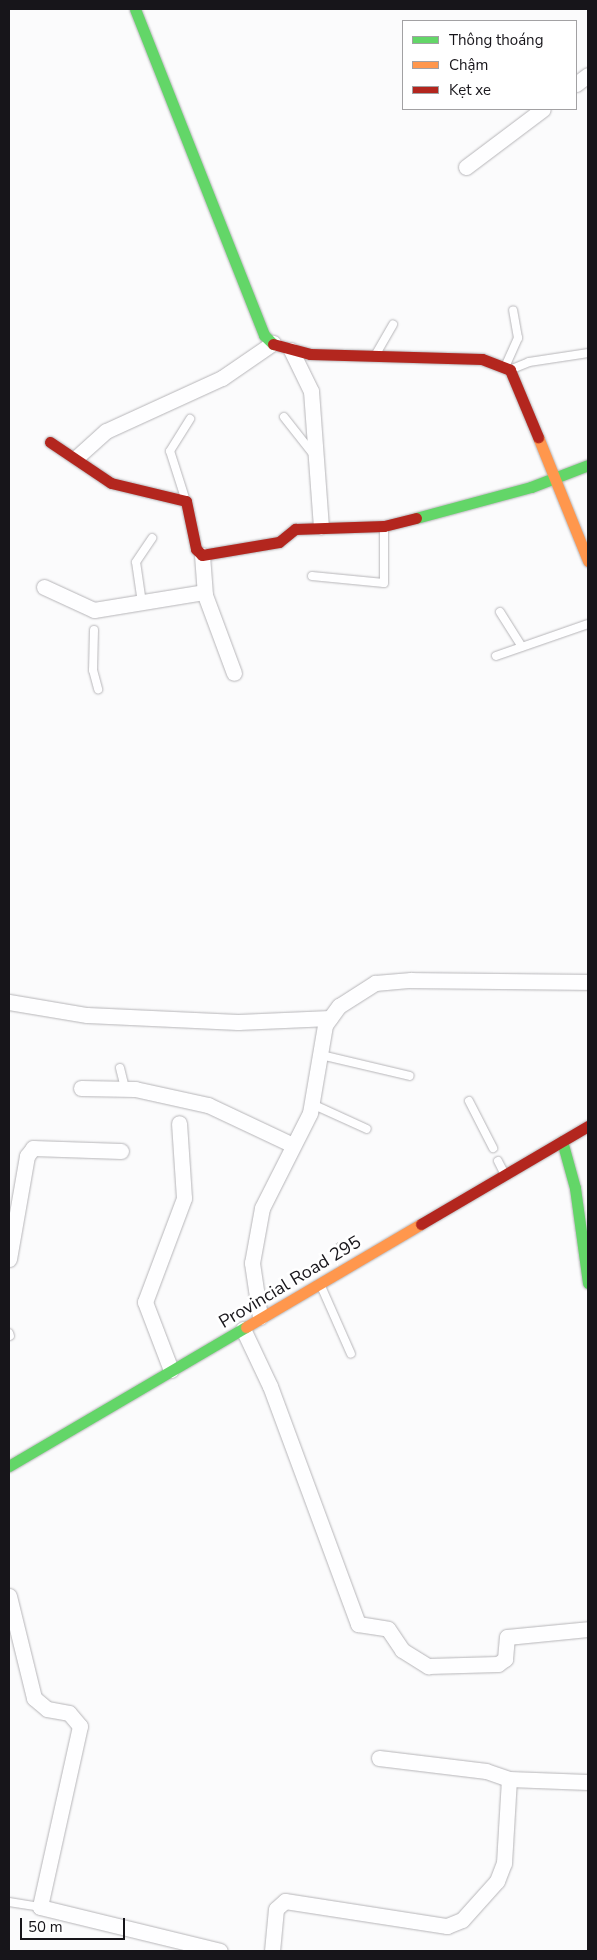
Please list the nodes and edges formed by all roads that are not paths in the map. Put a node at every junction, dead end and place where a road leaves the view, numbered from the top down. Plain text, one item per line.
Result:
1 (135, 9) edge
2 (588, 75) edge
3 (577, 83) edge
4 (543, 110) edge
5 (466, 167) dead end
6 (513, 310) dead end
7 (392, 325) dead end
8 (273, 343) junction
9 (292, 350) junction
10 (588, 353) edge
11 (376, 354) junction
12 (507, 369) junction
13 (284, 417) dead end
14 (190, 419) dead end
15 (50, 442) dead end
16 (78, 457) junction
17 (317, 458) junction
18 (588, 465) edge
19 (555, 476) junction
20 (186, 500) junction
21 (384, 526) junction
22 (321, 527) junction
23 (152, 538) dead end
24 (202, 555) junction
25 (588, 561) edge
26 (312, 576) dead end
27 (44, 588) dead end
28 (204, 592) junction
29 (142, 603) junction
30 (500, 612) dead end
31 (588, 624) edge
32 (94, 630) dead end
33 (522, 648) junction
34 (496, 656) dead end
35 (234, 673) dead end
36 (98, 689) dead end
37 (588, 982) edge
38 (9, 1002) edge
39 (330, 1018) junction
40 (321, 1055) junction
41 (120, 1068) dead end
42 (410, 1076) dead end
43 (81, 1088) dead end
44 (125, 1088) junction
45 (469, 1101) dead end
46 (312, 1104) junction
47 (179, 1123) dead end
48 (588, 1126) edge
49 (367, 1129) dead end
50 (562, 1141) junction
51 (291, 1144) junction
52 (493, 1148) dead end
53 (121, 1151) dead end
54 (498, 1161) dead end
55 (504, 1175) junction
56 (586, 1252) edge
57 (9, 1259) edge
58 (588, 1283) edge
59 (320, 1286) junction
60 (260, 1318) junction
61 (243, 1329) junction
62 (351, 1354) dead end
63 (171, 1370) junction
64 (10, 1462) edge
65 (9, 1596) edge
66 (588, 1629) edge
67 (379, 1758) dead end
68 (509, 1779) junction
69 (588, 1782) edge
70 (9, 1902) edge
71 (40, 1907) junction
72 (220, 1951) edge
73 (272, 1951) edge

1 - 8 street
2 - 3 street
4 - 5 street
6 - 12 lane
7 - 11 lane
8 - 9 street
8 - 16 street
9 - 11 street
9 - 17 street
10 - 12 lane
11 - 12 street
12 - 19 street
13 - 17 lane
14 - 20 lane
15 - 16 street
16 - 20 street
17 - 22 street
18 - 19 street
19 - 21 street
19 - 25 street
20 - 24 street
21 - 22 street
21 - 26 lane
22 - 24 street
23 - 29 lane
24 - 28 street
27 - 29 street
28 - 29 street
28 - 35 street
30 - 33 lane
31 - 33 lane
32 - 36 lane
33 - 34 lane
37 - 39 street
38 - 39 street
39 - 40 street
40 - 42 lane
40 - 46 street
41 - 44 lane
43 - 44 street
44 - 51 street
45 - 52 lane
46 - 49 lane
46 - 51 street
47 - 63 street
48 - 50 street, Provincial Road 295
50 - 55 street, Provincial Road 295
50 - 56 street
51 - 60 street
53 - 57 street
54 - 55 lane
55 - 59 street, Provincial Road 295
56 - 58 street
59 - 60 street, Provincial Road 295
59 - 62 lane
60 - 61 street, Provincial Road 295
61 - 63 street, Provincial Road 295
61 - 66 street
63 - 64 street, Provincial Road 295
65 - 71 street
67 - 68 street
68 - 69 street
68 - 73 street
70 - 71 lane
71 - 72 street

